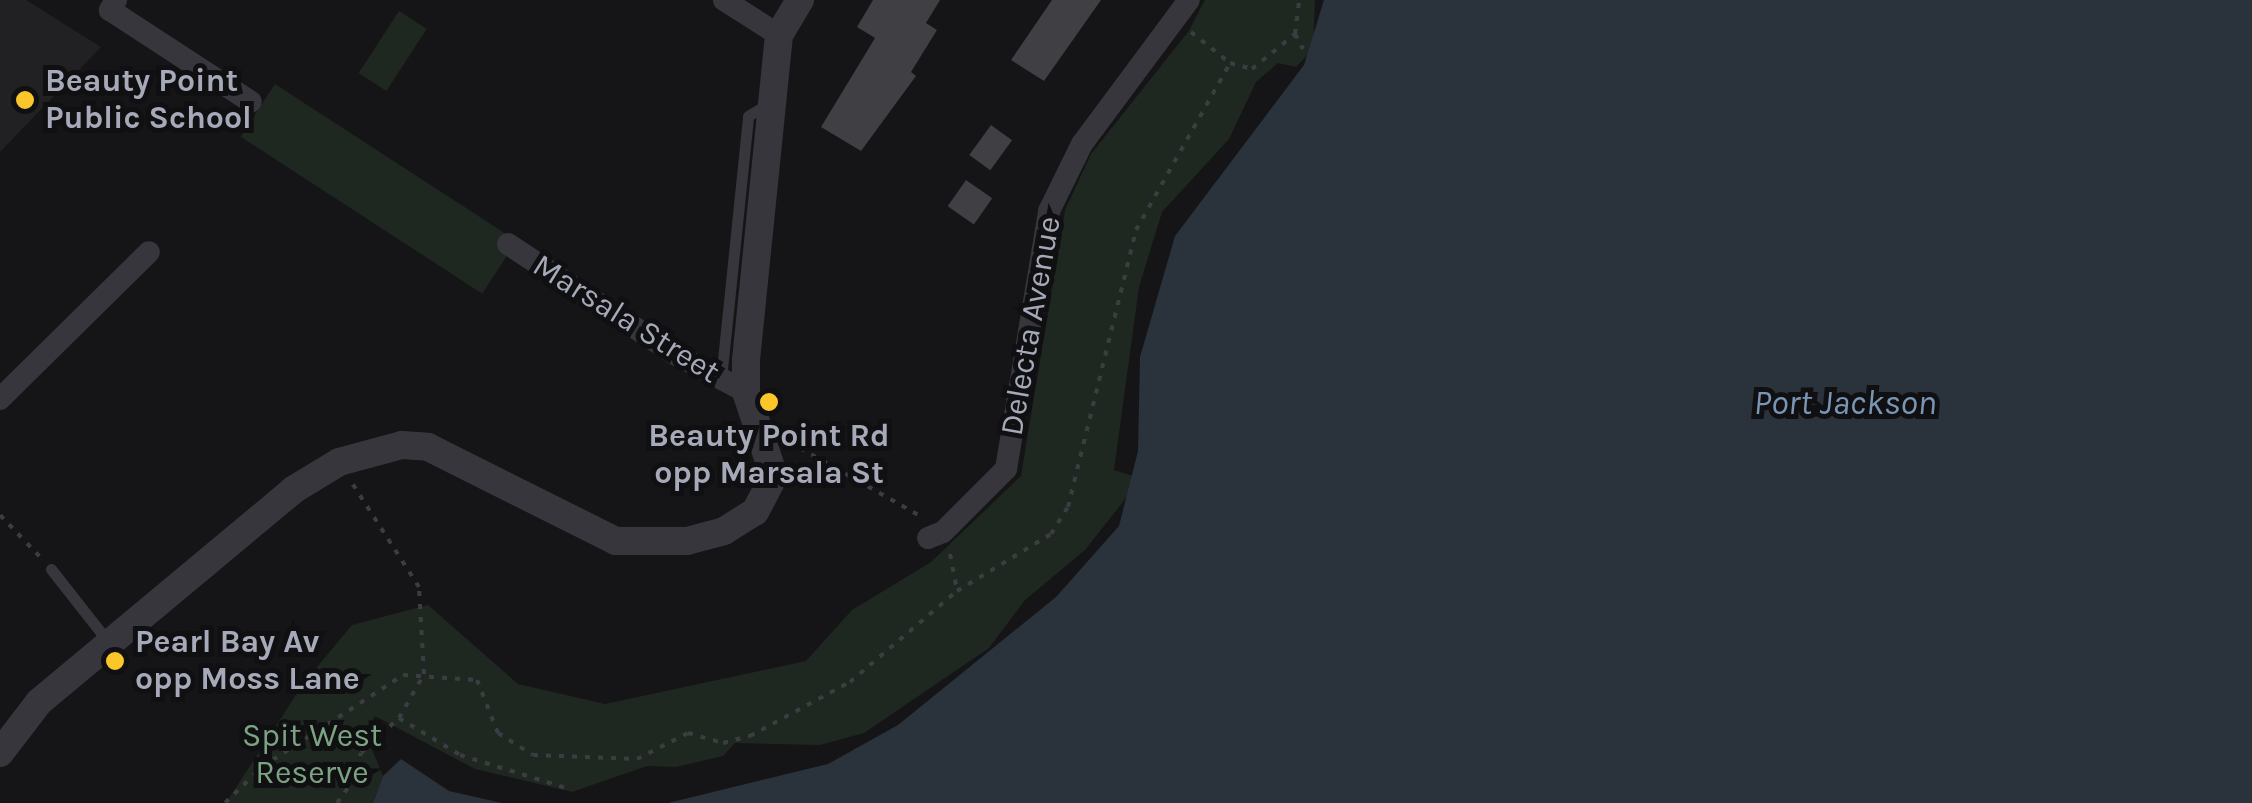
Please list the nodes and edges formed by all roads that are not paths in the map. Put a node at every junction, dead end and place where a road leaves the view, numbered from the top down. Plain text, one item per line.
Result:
1 (116, 0) edge
2 (724, 0) edge
3 (800, 0) edge
4 (1189, 0) edge
5 (779, 35) junction
6 (251, 102) dead end
7 (508, 244) dead end
8 (149, 252) dead end
9 (733, 386) junction
10 (0, 399) edge
11 (936, 535) road end
12 (51, 569) road end
13 (109, 643) junction
14 (0, 753) edge

1 - 6 street
2 - 5 street
3 - 5 street
4 - 11 street, Delecta Avenue
5 - 9 street
7 - 9 street, Marsala Street
8 - 10 street
9 - 13 street
12 - 13 lane
13 - 14 street

